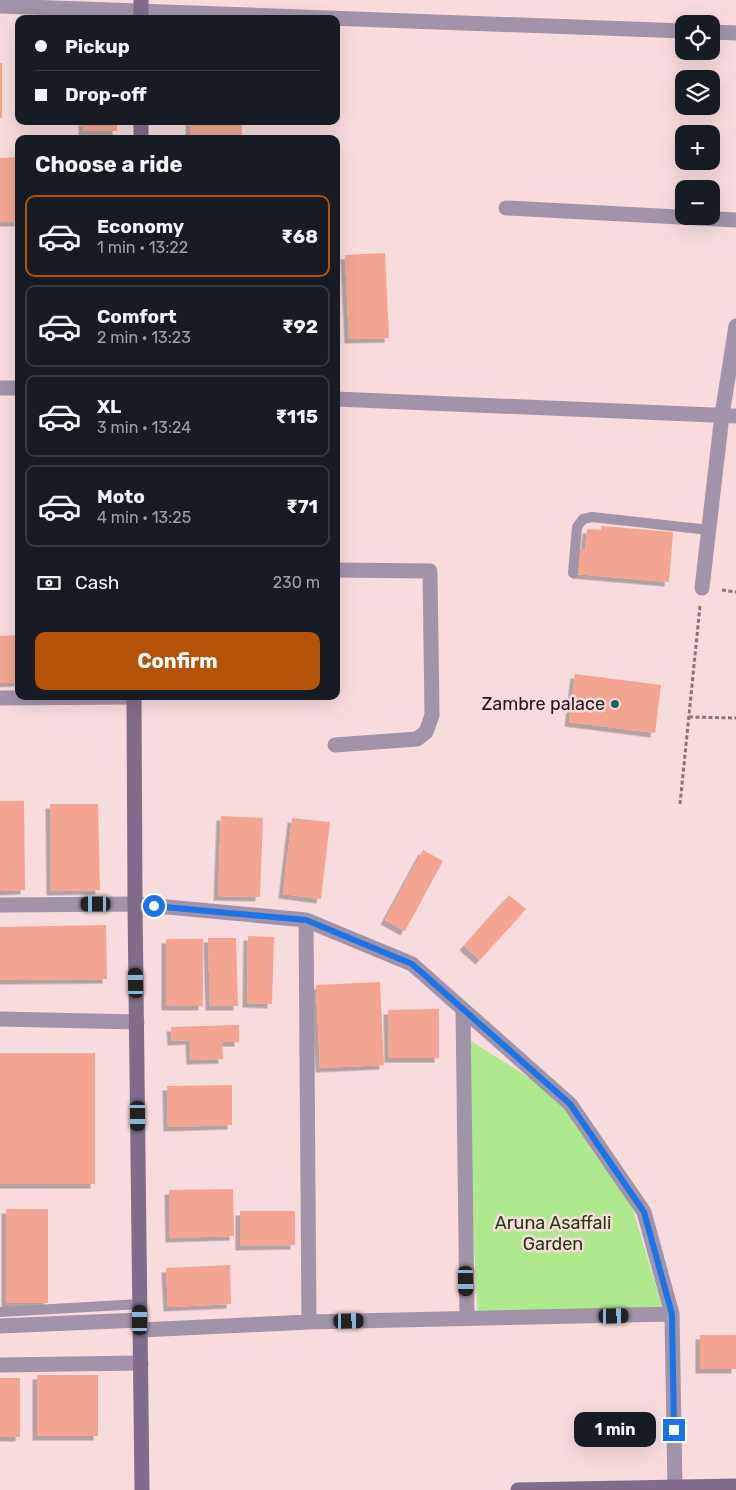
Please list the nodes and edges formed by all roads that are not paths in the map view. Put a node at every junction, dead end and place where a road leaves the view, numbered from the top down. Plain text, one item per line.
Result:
1 (0, 6) edge
2 (141, 10) edge
3 (270, 15) edge
4 (340, 18) edge
5 (675, 31) edge
6 (720, 32) edge
7 (736, 33) edge
8 (506, 208) dead end
9 (736, 220) edge
10 (736, 326) edge
11 (0, 388) edge
12 (15, 388) edge
13 (340, 399) edge
14 (729, 415) edge
15 (708, 530) junction
16 (340, 570) edge
17 (574, 573) dead end
18 (702, 588) road end
19 (0, 698) edge
20 (15, 698) edge
21 (134, 700) edge
22 (335, 745) dead end
23 (134, 904) junction
24 (0, 905) edge
25 (306, 920) junction
26 (463, 1010) junction
27 (0, 1019) edge
28 (137, 1022) junction
29 (140, 1304) junction
30 (0, 1312) edge
31 (672, 1314) junction
32 (467, 1318) junction
33 (310, 1322) junction
34 (140, 1325) junction
35 (0, 1326) edge
36 (141, 1363) junction
37 (0, 1364) edge
38 (736, 1486) edge
39 (675, 1489) edge
40 (142, 1490) edge
41 (518, 1490) edge

1 - 2 street
2 - 3 street
4 - 5 street
6 - 7 street
8 - 9 street
10 - 14 street
11 - 12 street
13 - 14 street
14 - 15 street
15 - 17 lane
15 - 18 street
16 - 22 street
19 - 20 street
21 - 23 street
23 - 24 street
23 - 25 street
23 - 28 street
25 - 26 street
25 - 33 street
26 - 31 street
26 - 32 street
27 - 28 street
28 - 29 street
29 - 30 lane
29 - 34 street
31 - 32 street
31 - 39 street
32 - 33 street
33 - 34 street
34 - 35 street
34 - 36 street
36 - 37 street
36 - 40 street
38 - 39 street
39 - 41 street

